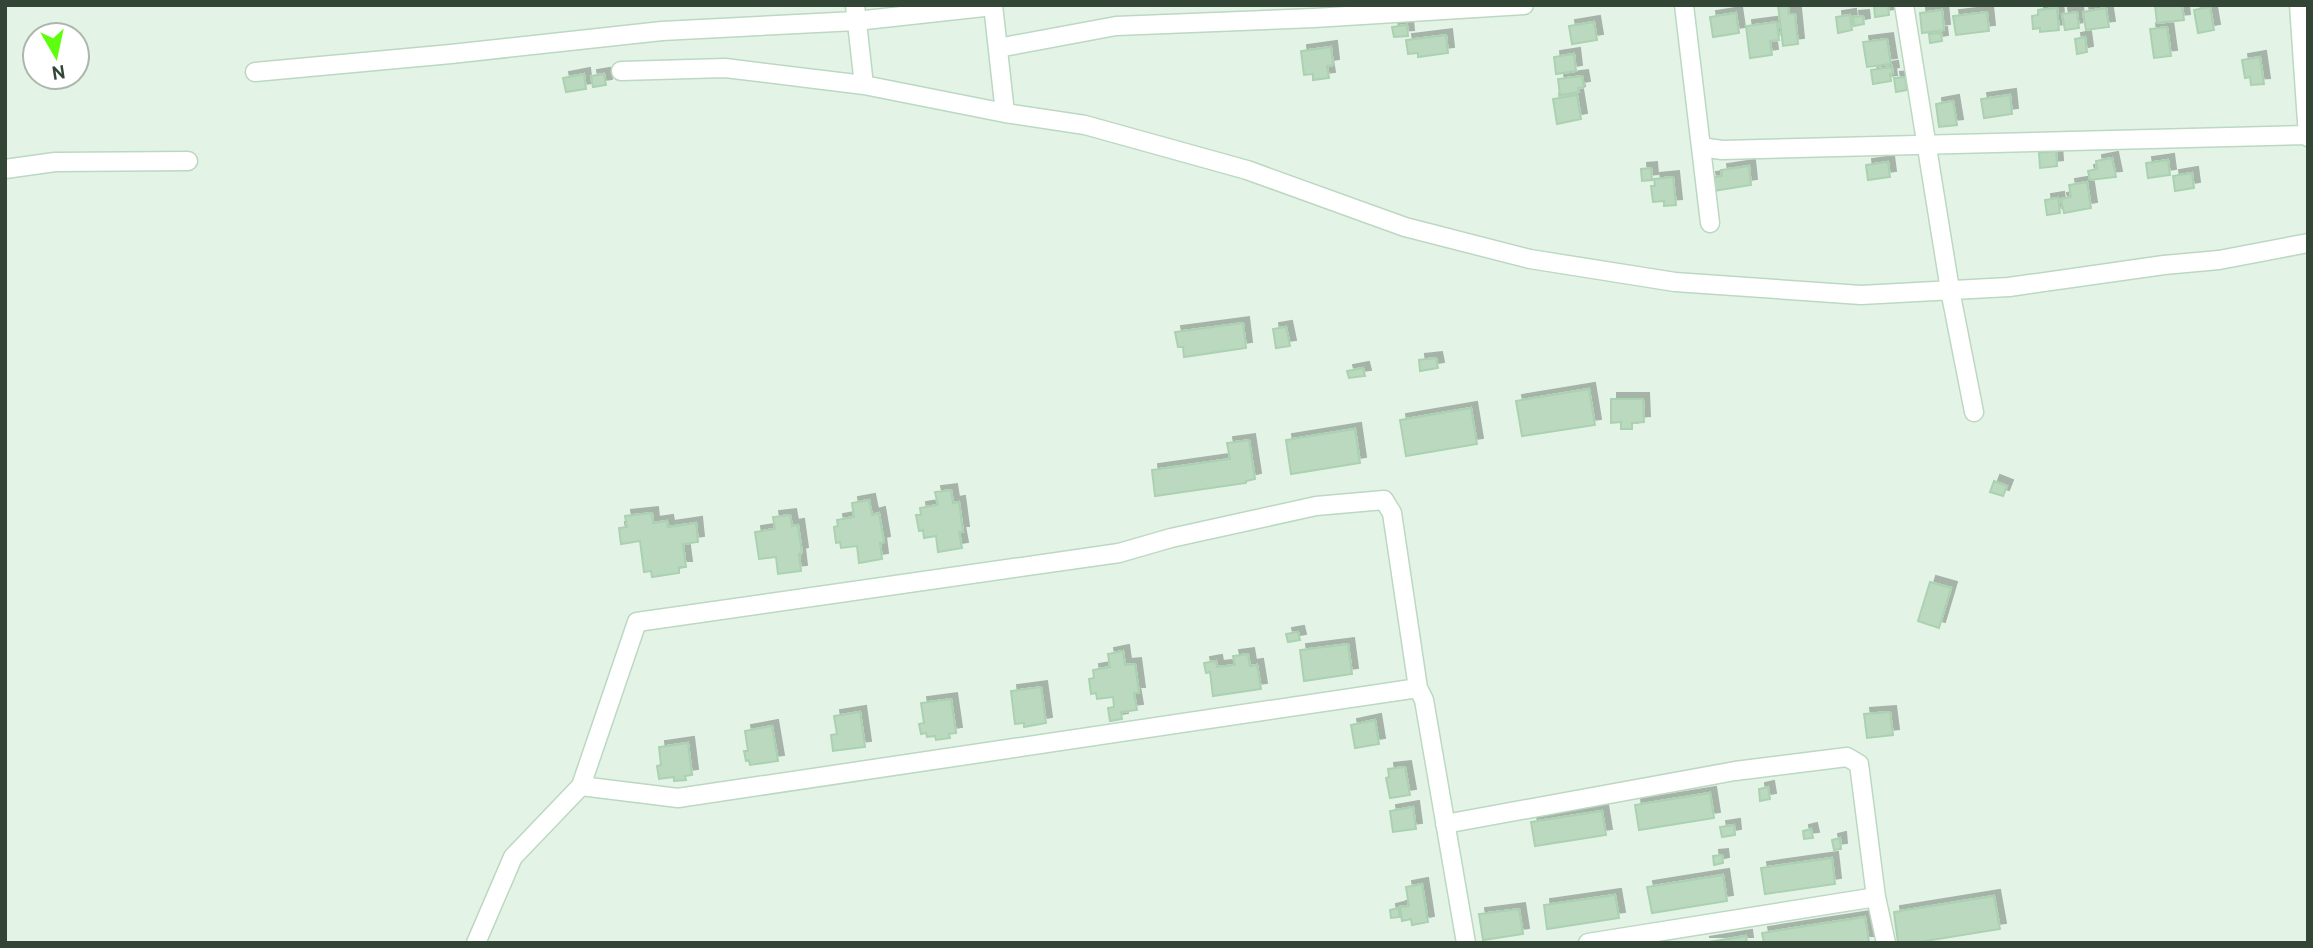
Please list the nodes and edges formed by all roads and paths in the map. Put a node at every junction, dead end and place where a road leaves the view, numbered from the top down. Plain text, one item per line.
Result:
1 (1524, 5) edge
2 (1684, 5) edge
3 (1904, 5) edge
4 (2299, 5) edge
5 (993, 6) edge
6 (1457, 7) edge
7 (855, 13) edge
8 (998, 48) junction
9 (621, 71) dead end
10 (254, 72) dead end
11 (864, 85) junction
12 (1005, 113) junction
13 (2307, 136) edge
14 (1926, 144) junction
15 (1701, 147) junction
16 (188, 161) dead end
17 (5, 169) edge
18 (1710, 223) dead end
19 (2308, 243) edge
20 (1950, 290) junction
21 (1974, 412) dead end
22 (1418, 688) junction
23 (581, 786) junction
24 (1446, 824) junction
25 (1876, 897) junction
26 (476, 943) edge
27 (1466, 943) edge
28 (1588, 943) edge
29 (1886, 943) edge

1 - 6 street
2 - 15 street
3 - 14 street
4 - 13 street
5 - 7 street
5 - 8 street
6 - 8 street
7 - 10 street
7 - 11 street
8 - 12 street
9 - 11 street
11 - 12 street
12 - 20 street
13 - 14 street
14 - 15 street
14 - 20 street
15 - 18 street
16 - 17 street
19 - 20 street
20 - 21 street
22 - 23 street
22 - 23 street
22 - 24 street
23 - 26 street
24 - 25 street
24 - 27 street
25 - 28 street
25 - 29 street

